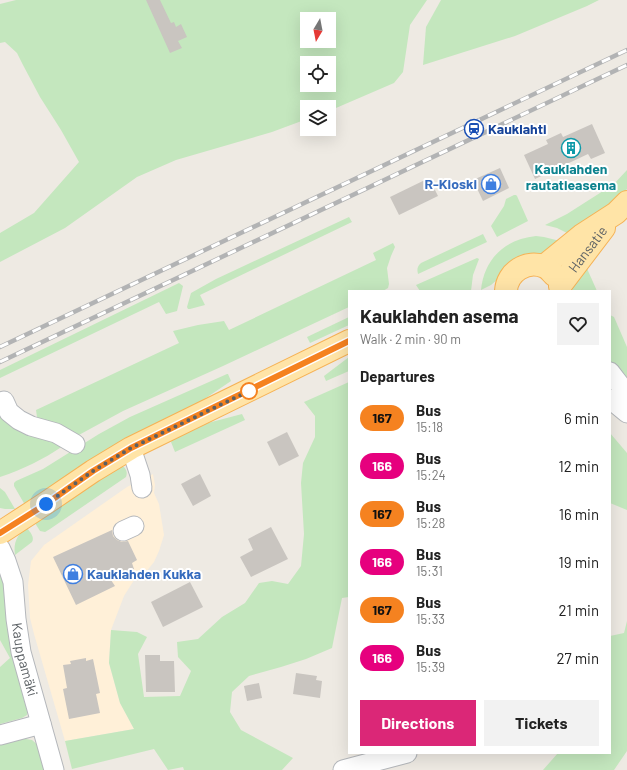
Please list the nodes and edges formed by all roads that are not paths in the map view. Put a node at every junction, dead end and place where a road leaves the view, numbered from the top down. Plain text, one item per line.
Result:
1 (621, 207) edge
2 (544, 266) junction
3 (560, 288) edge
4 (503, 290) edge
5 (348, 341) edge
6 (611, 373) edge
7 (611, 400) edge
8 (627, 400) edge
9 (4, 401) dead end
10 (627, 413) edge
11 (75, 444) dead end
12 (131, 448) junction
13 (142, 488) dead end
14 (0, 533) edge
15 (0, 548) edge
16 (46, 729) junction
17 (0, 735) edge
18 (403, 754) edge
19 (54, 770) edge
20 (344, 770) edge

1 - 2 main road, Hansatie
1 - 3 main road, Hansatie
2 - 3 main road
2 - 4 main road
5 - 12 main road
6 - 8 street
7 - 10 street
9 - 11 street
12 - 13 street
12 - 14 main road
15 - 16 street, Kauppamäki
16 - 17 street
16 - 19 street, Kauppamäki
18 - 20 street

